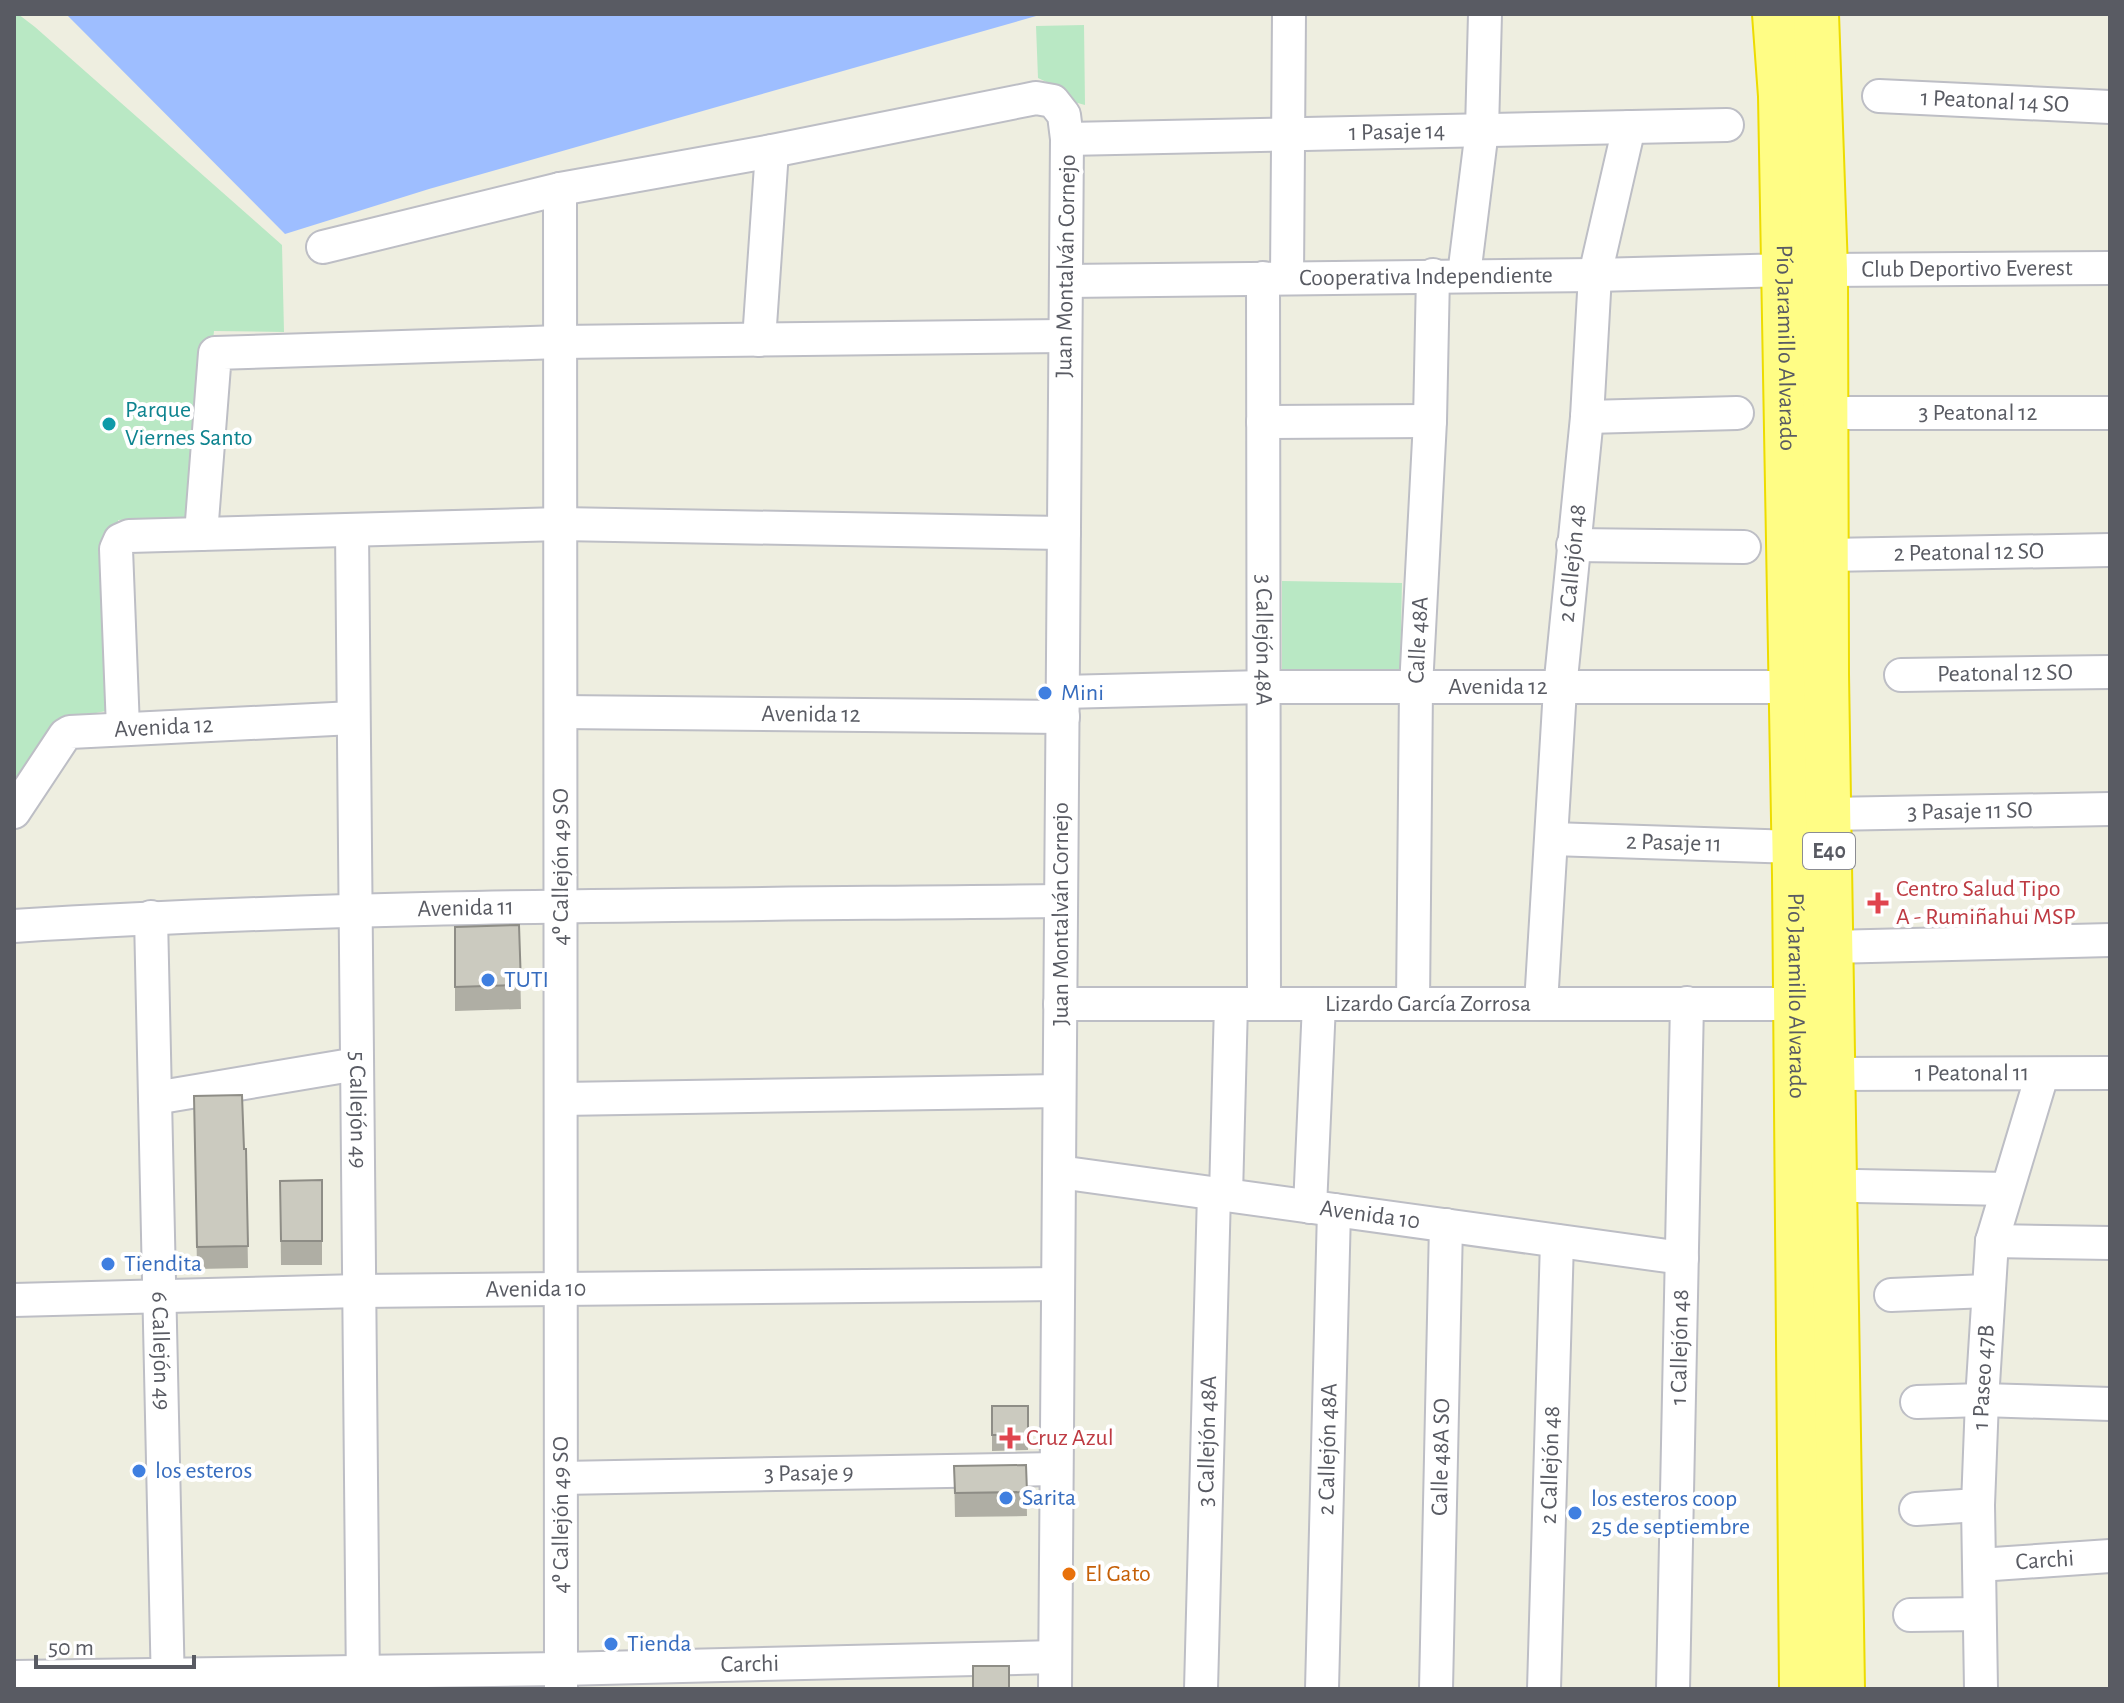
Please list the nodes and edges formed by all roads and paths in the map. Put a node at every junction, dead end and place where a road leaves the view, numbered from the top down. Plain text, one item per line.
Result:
1 (1289, 14) edge
2 (1485, 14) edge
3 (1775, 14) edge
4 (1816, 14) edge
5 (1879, 96) dead end
6 (2110, 107) edge
7 (1727, 125) dead end
8 (1629, 127) junction
9 (1482, 130) junction
10 (1287, 134) junction
11 (1067, 139) junction
12 (772, 151) junction
13 (560, 189) junction
14 (323, 247) dead end
15 (2110, 268) edge
16 (1805, 270) junction
17 (1448, 275) junction
18 (1595, 275) junction
19 (1275, 278) junction
20 (1066, 281) junction
21 (1065, 336) junction
22 (759, 340) junction
23 (560, 342) junction
24 (1737, 413) dead end
25 (1848, 413) dead end
26 (2110, 413) edge
27 (1587, 417) junction
28 (1430, 421) junction
29 (1263, 422) junction
30 (560, 524) junction
31 (352, 530) junction
32 (1064, 533) junction
33 (201, 534) junction
34 (1573, 545) junction
35 (1744, 547) dead end
36 (2110, 550) edge
37 (1827, 555) junction
38 (2110, 672) edge
39 (1901, 675) dead end
40 (1264, 687) junction
41 (1416, 687) junction
42 (1790, 687) junction
43 (1560, 689) junction
44 (1062, 704) junction
45 (561, 712) junction
46 (353, 718) junction
47 (123, 728) junction
48 (2110, 809) edge
49 (14, 812) edge
50 (1828, 814) junction
51 (1552, 839) junction
52 (1794, 847) junction
53 (1061, 901) junction
54 (561, 907) junction
55 (355, 910) junction
56 (151, 917) junction
57 (14, 926) edge
58 (2110, 940) edge
59 (1830, 947) junction
60 (1687, 1003) junction
61 (1060, 1004) junction
62 (1231, 1004) junction
63 (1264, 1004) junction
64 (1319, 1004) junction
65 (1413, 1004) junction
66 (1541, 1004) junction
67 (1796, 1004) junction
68 (357, 1064) junction
69 (2110, 1073) edge
70 (1832, 1074) junction
71 (2042, 1075) junction
72 (1059, 1091) junction
73 (155, 1098) junction
74 (561, 1099) junction
75 (1059, 1172) junction
76 (1857, 1186) dead end
77 (2007, 1189) junction
78 (1220, 1194) junction
79 (1322, 1208) junction
80 (1446, 1225) junction
81 (1557, 1241) junction
82 (1992, 1241) junction
83 (2110, 1243) edge
84 (1682, 1258) junction
85 (1058, 1284) junction
86 (561, 1289) junction
87 (359, 1291) junction
88 (1987, 1291) junction
89 (1891, 1295) dead end
90 (159, 1296) junction
91 (14, 1300) edge
92 (1982, 1400) junction
93 (1917, 1402) dead end
94 (2110, 1404) edge
95 (1056, 1469) junction
96 (561, 1478) junction
97 (1978, 1505) junction
98 (1916, 1509) dead end
99 (2110, 1556) edge
100 (1979, 1565) junction
101 (1979, 1614) junction
102 (1910, 1615) dead end
103 (1055, 1657) junction
104 (774, 1676) edge
105 (14, 1677) edge
106 (561, 1679) edge
107 (363, 1680) edge
108 (168, 1682) edge
109 (1055, 1689) edge
110 (1201, 1689) edge
111 (1322, 1689) edge
112 (1436, 1689) edge
113 (1544, 1689) edge
114 (1673, 1689) edge
115 (1802, 1689) edge
116 (1842, 1689) edge
117 (1981, 1689) edge

1 - 10 street, 3 Callejón 48A
2 - 9 street, Calle 48A
3 - 16 highway, Pío Jaramillo Alvarado / E40
4 - 16 highway, Pío Jaramillo Alvarado / E40
5 - 6 street, 1 Peatonal 14 SO
7 - 8 street, 1 Pasaje 14
8 - 9 street, 1 Pasaje 14
8 - 18 street, 2 Callejón 48
9 - 10 street, 1 Pasaje 14
9 - 17 street, Calle 48A
10 - 11 street, 1 Pasaje 14
10 - 19 street, 3 Callejón 48A
11 - 12 street, Juan Montalván Cornejo
11 - 20 street, Juan Montalván Cornejo
12 - 13 street, Juan Montalván Cornejo
12 - 22 street
13 - 14 street, Juan Montalván Cornejo
13 - 23 street, 4º Callejón 49 SO
15 - 16 street, Club Deportivo Everest
16 - 18 street, Cooperativa Independiente
16 - 37 highway, Pío Jaramillo Alvarado / E40
16 - 42 highway, Pío Jaramillo Alvarado / E40
17 - 18 street, Cooperativa Independiente
17 - 19 street, Cooperativa Independiente
17 - 28 street, Calle 48A
18 - 27 street, 2 Callejón 48
19 - 20 street, Cooperativa Independiente
19 - 29 street, 3 Callejón 48A
20 - 21 street, Juan Montalván Cornejo
21 - 22 street
21 - 32 street, Juan Montalván Cornejo
22 - 23 street
23 - 30 street, 4º Callejón 49 SO
23 - 33 street
24 - 27 street
25 - 26 street, 3 Peatonal 12
27 - 34 street, 2 Callejón 48
28 - 29 street
28 - 41 street, Calle 48A
29 - 40 street, 3 Callejón 48A
30 - 31 street
30 - 32 street
30 - 45 street, 4º Callejón 49 SO
31 - 33 street
31 - 46 street, 5 Callejón 49
32 - 44 street, Juan Montalván Cornejo
33 - 47 street
34 - 35 street
34 - 43 street, 2 Callejón 48
36 - 37 street, 2 Peatonal 12 SO
37 - 50 highway, Pío Jaramillo Alvarado / E40
38 - 39 street, Peatonal 12 SO
40 - 41 street, Avenida 12
40 - 44 street, Avenida 12
40 - 63 street, 3 Callejón 48A
41 - 43 street, Avenida 12
41 - 65 street, Calle 48A
42 - 43 street, Avenida 12
42 - 52 highway, Pío Jaramillo Alvarado / E40
43 - 51 street, 2 Callejón 48
44 - 45 street, Avenida 12
44 - 53 street, Juan Montalván Cornejo
45 - 54 street, 4º Callejón 49 SO
46 - 47 street, Avenida 12
46 - 55 street, 5 Callejón 49
47 - 49 street, Avenida 12
48 - 50 street, 3 Pasaje 11 SO
50 - 59 highway, Pío Jaramillo Alvarado / E40
51 - 52 street, 2 Pasaje 11
51 - 66 street, 2 Callejón 48
52 - 67 highway, Pío Jaramillo Alvarado / E40
53 - 54 street, Avenida 11
53 - 61 street, Juan Montalván Cornejo
54 - 55 street, Avenida 11
54 - 74 street, 4º Callejón 49 SO
55 - 56 street, Avenida 11
55 - 68 street, 5 Callejón 49
56 - 57 street, Avenida 11
56 - 73 street, 6 Callejón 49
58 - 59 street
59 - 70 highway, Pío Jaramillo Alvarado / E40
60 - 66 street, Lizardo García Zorrosa
60 - 67 street, Lizardo García Zorrosa
60 - 84 street, 1 Callejón 48
61 - 62 street, Lizardo García Zorrosa
61 - 72 street, Juan Montalván Cornejo
62 - 63 street, Lizardo García Zorrosa
62 - 78 street, 3 Callejón 48A
63 - 64 street, Lizardo García Zorrosa
64 - 65 street, Lizardo García Zorrosa
64 - 79 street, 2 Callejón 48A
65 - 66 street, Lizardo García Zorrosa
67 - 115 highway, Pío Jaramillo Alvarado / E40
68 - 73 street
68 - 87 street, 5 Callejón 49
69 - 71 street, 1 Peatonal 11
70 - 71 street, 1 Peatonal 11
70 - 116 highway, Pío Jaramillo Alvarado / E40
71 - 77 street, 1 Paseo 47B
72 - 74 street
72 - 75 street, Juan Montalván Cornejo
73 - 90 street, 6 Callejón 49
74 - 86 street, 4º Callejón 49 SO
75 - 78 street, Avenida 10
75 - 85 street, Juan Montalván Cornejo
76 - 77 street
77 - 82 street, 1 Paseo 47B
78 - 79 street, Avenida 10
78 - 110 street, 3 Callejón 48A
79 - 80 street, Avenida 10
79 - 111 street, 2 Callejón 48A
80 - 81 street, Avenida 10
80 - 112 street, Calle 48A SO
81 - 84 street, Avenida 10
81 - 113 street, 2 Callejón 48
82 - 83 street
82 - 88 street, 1 Paseo 47B
84 - 114 street, 1 Callejón 48
85 - 86 street, Avenida 10
85 - 95 street, Juan Montalván Cornejo
86 - 87 street, Avenida 10
86 - 96 street, 4º Callejón 49 SO
87 - 90 street, Avenida 10
87 - 107 street, 5 Callejón 49
88 - 89 street
88 - 92 street, 1 Paseo 47B
90 - 91 street, Avenida 10
90 - 108 street, 6 Callejón 49
92 - 93 street
92 - 94 street
92 - 97 street, 1 Paseo 47B
95 - 96 street, 3 Pasaje 9
95 - 103 street, Juan Montalván Cornejo
96 - 106 street, 4º Callejón 49 SO
97 - 98 street
97 - 100 street, 1 Paseo 47B
99 - 100 street, Carchi
100 - 101 street, 1 Paseo 47B
101 - 102 street
101 - 117 street, 1 Paseo 47B
103 - 104 street, Carchi
103 - 109 street, Juan Montalván Cornejo
104 - 106 street, Carchi
105 - 108 street, Carchi
106 - 107 street, Carchi
107 - 108 street, Carchi

